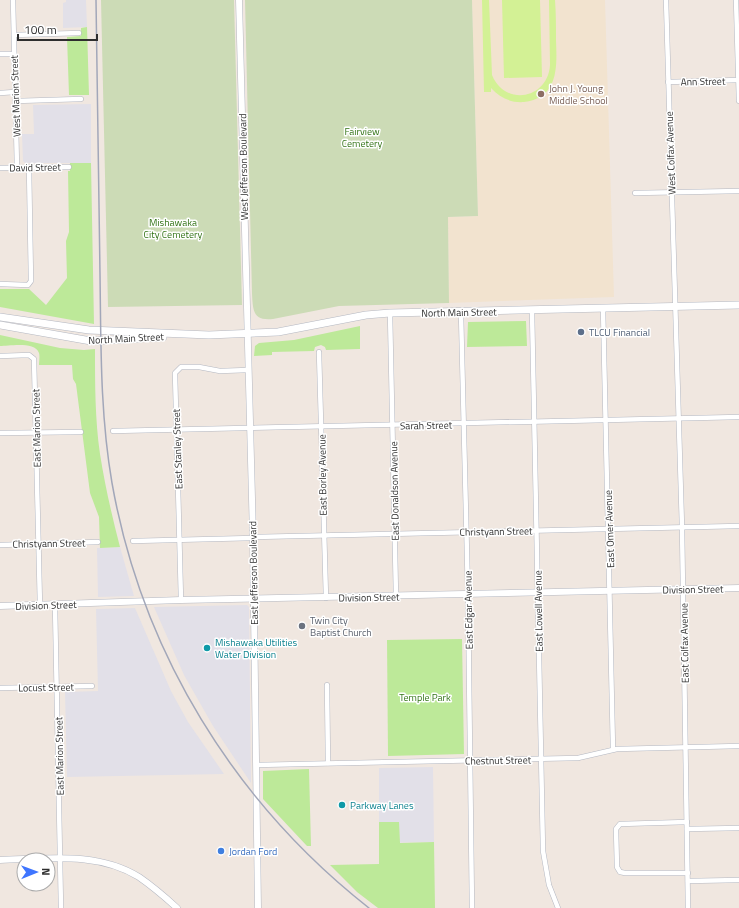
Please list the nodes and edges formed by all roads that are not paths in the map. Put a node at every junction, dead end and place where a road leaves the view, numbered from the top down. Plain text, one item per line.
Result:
1 (13, 0) edge
2 (239, 0) edge
3 (666, 0) edge
4 (736, 0) edge
5 (79, 33) dead end
6 (14, 34) junction
7 (0, 54) edge
8 (14, 54) junction
9 (739, 80) edge
10 (668, 82) junction
11 (15, 92) junction
12 (0, 93) edge
13 (81, 99) dead end
14 (16, 101) junction
15 (739, 101) edge
16 (69, 166) dead end
17 (17, 167) junction
18 (29, 167) junction
19 (0, 168) edge
20 (739, 191) edge
21 (635, 193) dead end
22 (671, 193) junction
23 (0, 284) edge
24 (739, 305) edge
25 (675, 306) junction
26 (603, 308) junction
27 (532, 311) junction
28 (461, 312) junction
29 (390, 313) junction
30 (0, 317) edge
31 (0, 325) edge
32 (247, 334) junction
33 (181, 335) junction
34 (319, 352) dead end
35 (0, 356) edge
36 (248, 370) junction
37 (739, 417) edge
38 (679, 419) junction
39 (606, 421) junction
40 (534, 422) junction
41 (464, 424) junction
42 (392, 425) junction
43 (321, 427) junction
44 (250, 428) junction
45 (177, 430) junction
46 (114, 431) dead end
47 (81, 432) dead end
48 (0, 433) edge
49 (36, 433) junction
50 (739, 526) edge
51 (682, 527) junction
52 (609, 529) junction
53 (537, 531) junction
54 (466, 532) junction
55 (395, 534) junction
56 (323, 535) junction
57 (253, 538) junction
58 (180, 540) junction
59 (133, 541) dead end
60 (98, 542) dead end
61 (39, 544) junction
62 (0, 545) edge
63 (739, 588) edge
64 (683, 590) junction
65 (610, 591) junction
66 (538, 593) junction
67 (468, 595) junction
68 (396, 596) junction
69 (326, 598) junction
70 (254, 599) junction
71 (181, 600) junction
72 (55, 605) junction
73 (0, 606) edge
74 (40, 606) junction
75 (327, 685) dead end
76 (57, 686) junction
77 (92, 686) dead end
78 (0, 688) edge
79 (739, 746) edge
80 (686, 747) junction
81 (613, 749) junction
82 (541, 759) junction
83 (469, 760) junction
84 (328, 763) junction
85 (256, 765) junction
86 (687, 822) junction
87 (739, 828) edge
88 (687, 829) junction
89 (61, 858) junction
90 (0, 860) edge
91 (688, 873) junction
92 (739, 880) edge
93 (688, 881) junction
94 (61, 908) edge
95 (177, 908) edge
96 (258, 908) edge
97 (472, 908) edge
98 (558, 908) edge
99 (688, 908) edge

1 - 6 street, West Marion Street
2 - 32 street, West Jefferson Boulevard
3 - 10 street, West Colfax Avenue
4 - 9 street
5 - 6 street
6 - 8 street, West Marion Street
7 - 8 street
8 - 11 street, West Marion Street
9 - 10 street, Ann Street
9 - 15 street
10 - 22 street, West Colfax Avenue
11 - 12 street
11 - 14 street, West Marion Street
13 - 14 street
14 - 17 street, West Marion Street
16 - 18 street, David Street
17 - 18 street, David Street
17 - 19 street, David Street
18 - 23 street
20 - 22 street
21 - 22 street
22 - 25 street, West Colfax Avenue
24 - 25 main road, North Main Street
25 - 26 main road, North Main Street
25 - 38 street, East Colfax Avenue
26 - 27 main road, North Main Street
26 - 39 street, East Omer Avenue
27 - 28 main road, North Main Street
27 - 40 street, East Lowell Avenue
28 - 29 main road, North Main Street
28 - 41 street, East Edgar Avenue
29 - 32 main road, North Main Street
29 - 42 street, East Donaldson Avenue
30 - 33 main road, North Main Street
31 - 33 main road, North Main Street
32 - 33 main road, North Main Street
32 - 36 street, East Jefferson Boulevard
34 - 43 street, East Borley Avenue
35 - 49 street, East Marion Street
36 - 44 street, East Jefferson Boulevard
36 - 45 street, East Stanley Street
37 - 38 street, Sarah Street
38 - 39 street, Sarah Street
38 - 51 street, East Colfax Avenue
39 - 40 street, Sarah Street
39 - 52 street, East Omer Avenue
40 - 41 street, Sarah Street
40 - 53 street, East Lowell Avenue
41 - 42 street, Sarah Street
41 - 54 street, East Edgar Avenue
42 - 43 street, Sarah Street
42 - 55 street, East Donaldson Avenue
43 - 44 street, Sarah Street
43 - 56 street, East Borley Avenue
44 - 45 street, Sarah Street
44 - 57 street, East Jefferson Boulevard
45 - 46 street, Sarah Street
45 - 58 street, East Stanley Street
47 - 49 street
48 - 49 street
49 - 61 street, East Marion Street
50 - 51 street, Christyann Street
51 - 52 street, Christyann Street
51 - 64 street, East Colfax Avenue
52 - 53 street, Christyann Street
52 - 65 street, East Omer Avenue
53 - 54 street, Christyann Street
53 - 66 street, East Lowell Avenue
54 - 55 street, Christyann Street
54 - 67 street, East Edgar Avenue
55 - 56 street, Christyann Street
55 - 68 street, East Donaldson Avenue
56 - 57 street, Christyann Street
56 - 69 street, East Borley Avenue
57 - 58 street, Christyann Street
57 - 70 street, East Jefferson Boulevard
58 - 59 street, Christyann Street
58 - 71 street, East Stanley Street
60 - 61 street, Christyann Street
61 - 62 street, Christyann Street
61 - 74 street, East Marion Street
63 - 64 street, Division Street
64 - 65 street, Division Street
64 - 80 street, East Colfax Avenue
65 - 66 street, Division Street
65 - 81 street, East Omer Avenue
66 - 67 street, Division Street
66 - 82 street, East Lowell Avenue
67 - 68 street, Division Street
67 - 83 street, East Edgar Avenue
68 - 69 street, Division Street
69 - 70 street, Division Street
70 - 71 street, Division Street
70 - 85 street, East Jefferson Boulevard
71 - 72 street, Division Street
72 - 74 street, Division Street
72 - 76 street, East Marion Street
73 - 74 street, Division Street
75 - 84 street
76 - 77 street, Locust Street
76 - 78 street, Locust Street
76 - 89 street, East Marion Street
79 - 80 street, Chestnut Street
80 - 81 street, Chestnut Street
80 - 86 street, East Colfax Avenue
81 - 82 street, Chestnut Street
82 - 83 street, Chestnut Street
82 - 98 street, East Lowell Avenue
83 - 84 street, Chestnut Street
83 - 97 street, East Edgar Avenue
84 - 85 street, Chestnut Street
85 - 96 street, East Jefferson Boulevard
86 - 88 street, East Colfax Avenue
86 - 91 street
87 - 88 street
88 - 91 street, East Colfax Avenue
89 - 90 street
89 - 94 street, East Marion Street
89 - 95 street
91 - 93 street, East Colfax Avenue
92 - 93 street
93 - 99 street, East Colfax Avenue

